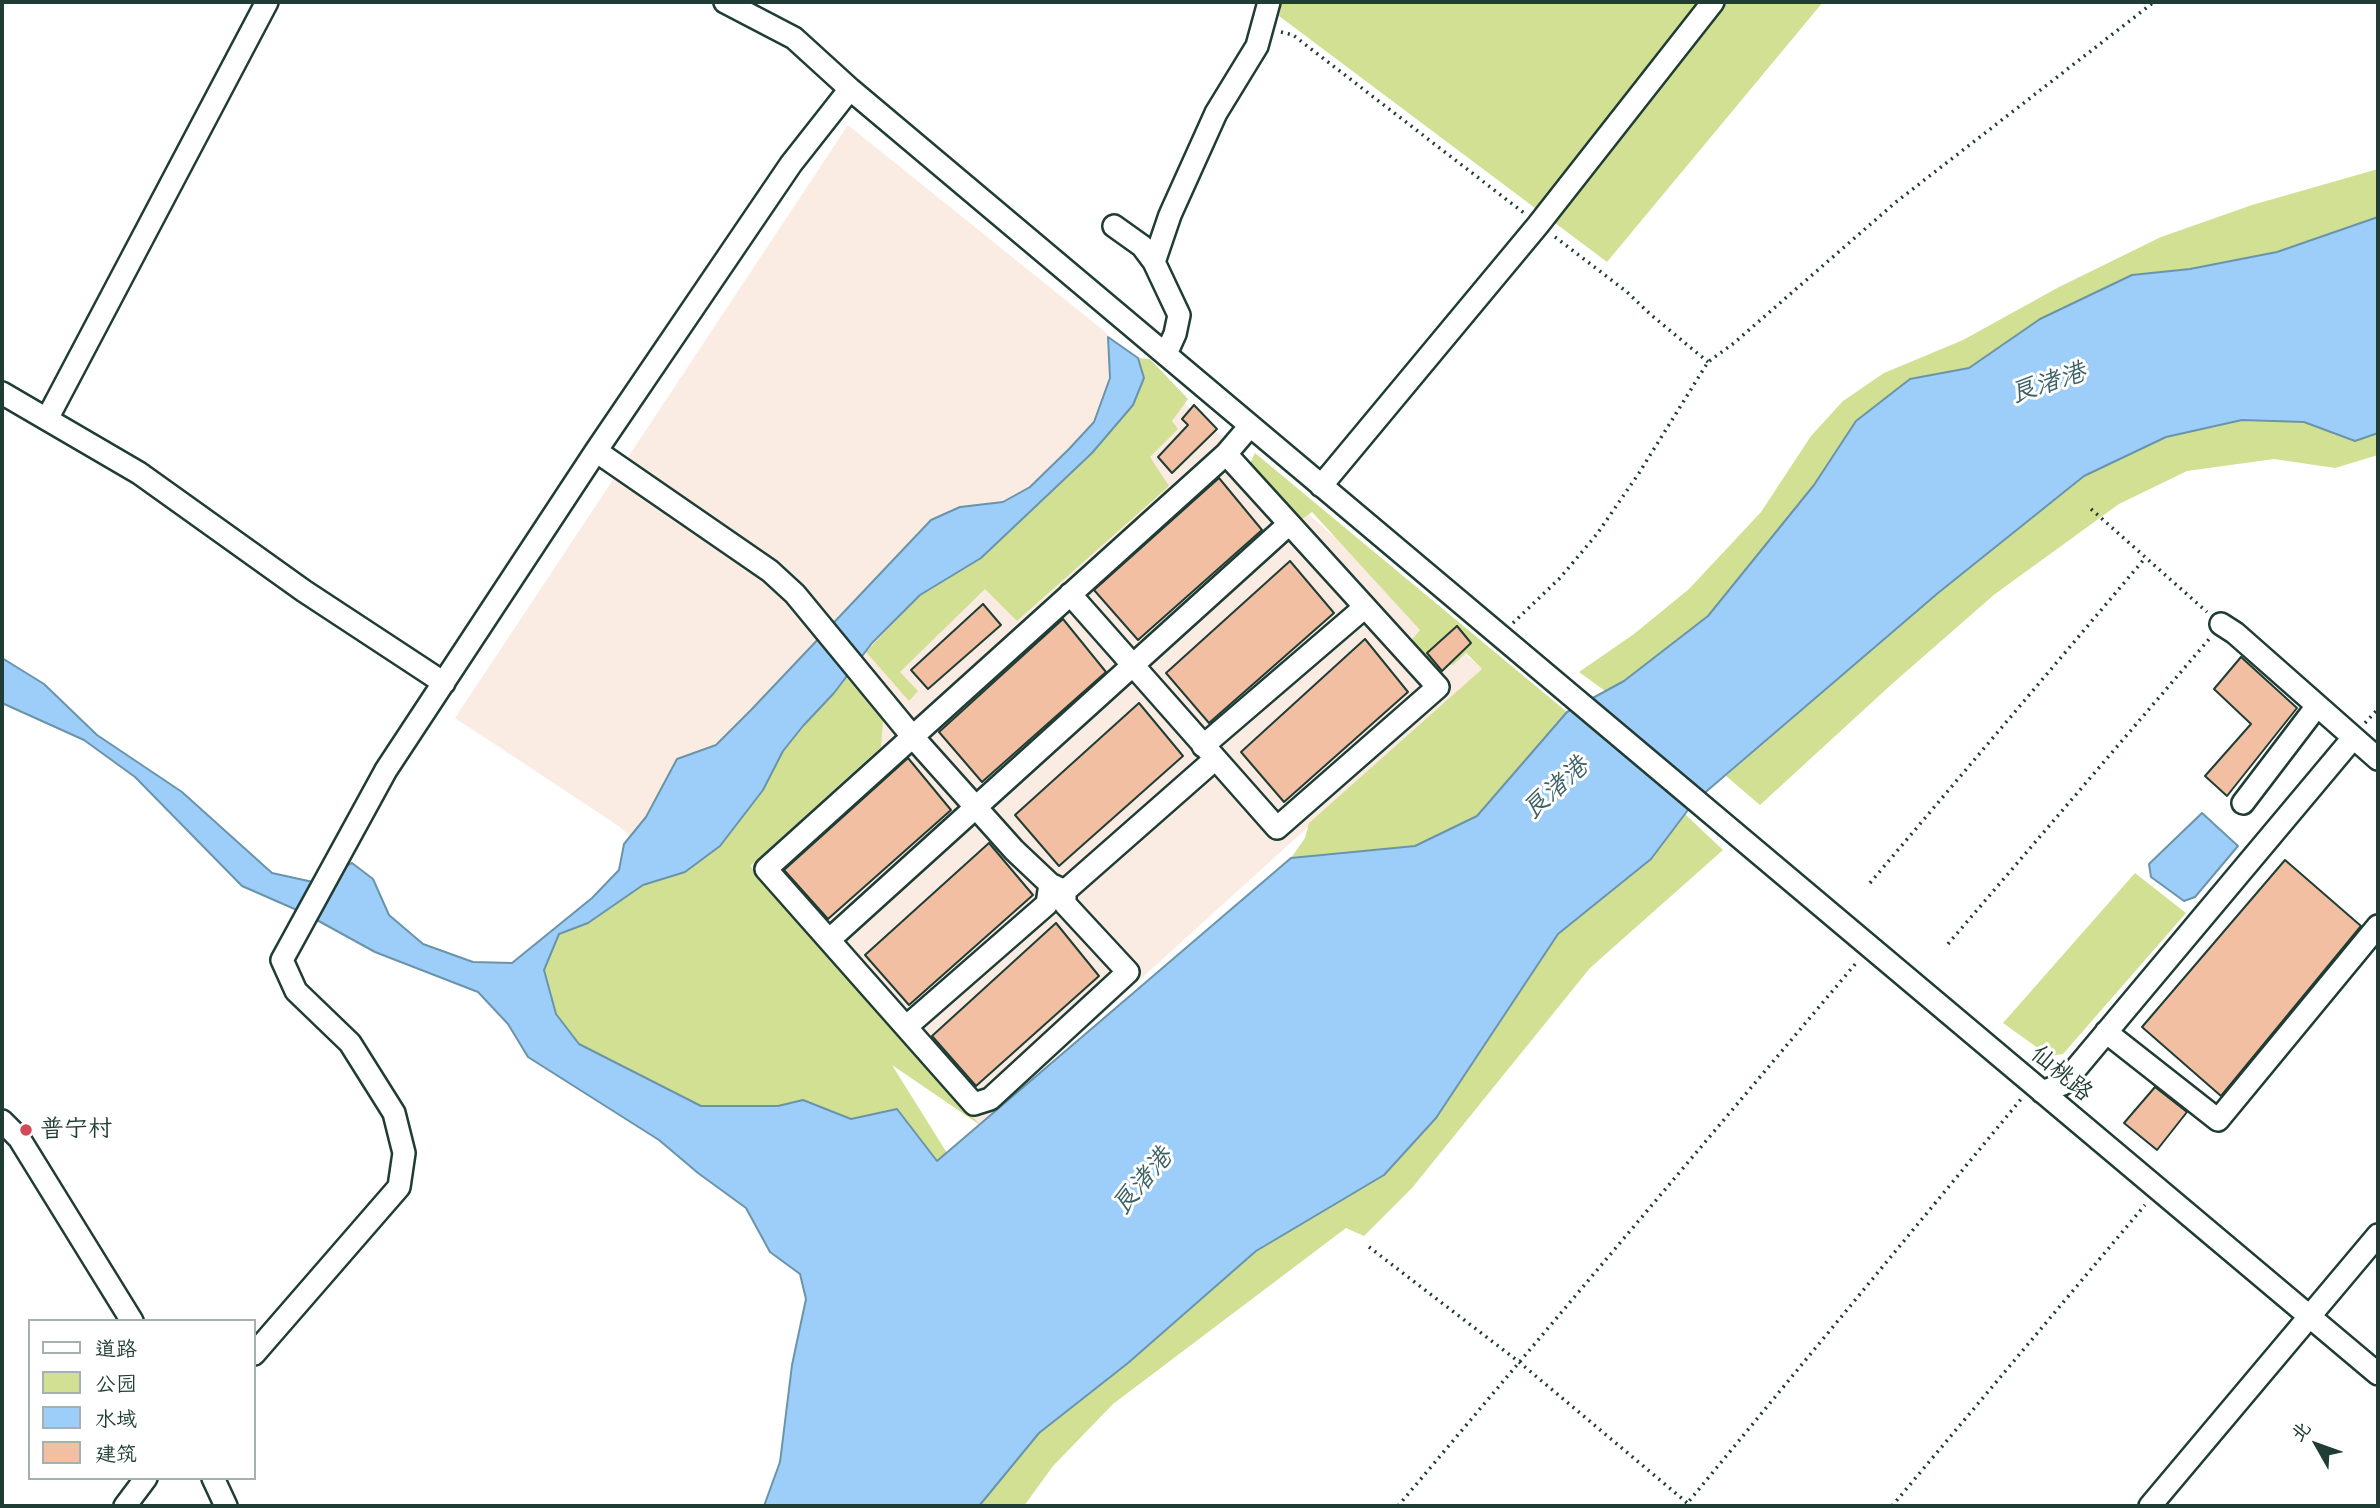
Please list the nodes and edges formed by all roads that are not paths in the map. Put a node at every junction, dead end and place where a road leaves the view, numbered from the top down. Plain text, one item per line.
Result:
1 (267, 2) edge
2 (725, 2) edge
3 (1269, 2) edge
4 (1713, 2) edge
5 (850, 89) junction
6 (1114, 226) dead end
7 (1154, 262) junction
8 (1166, 354) junction
9 (2, 393) edge
10 (47, 419) junction
11 (1251, 426) junction
12 (596, 452) junction
13 (1226, 454) junction
14 (1321, 486) junction
15 (1289, 524) junction
16 (1070, 594) junction
17 (1365, 607) junction
18 (2221, 624) road end
19 (1133, 667) junction
20 (444, 682) junction
21 (2317, 706) junction
22 (912, 736) junction
23 (2353, 738) junction
24 (1208, 753) junction
25 (2378, 759) edge
26 (2243, 803) dead end
27 (977, 808) junction
28 (1058, 888) junction
29 (2378, 926) edge
30 (829, 940) junction
31 (906, 1027) junction
32 (2106, 1032) junction
33 (2038, 1088) junction
34 (2, 1121) edge
35 (2378, 1235) edge
36 (2309, 1316) junction
37 (131, 1319) edge
38 (256, 1352) edge
39 (2378, 1374) edge
40 (144, 1480) edge
41 (214, 1480) edge
42 (125, 1506) edge
43 (226, 1506) edge
44 (2150, 1506) edge

1 - 10 street
2 - 5 street, 仙桃路
3 - 7 street
4 - 14 street
5 - 8 street, 仙桃路
5 - 12 street
6 - 7 street
7 - 8 street
8 - 11 street, 仙桃路
9 - 10 street
10 - 20 street
11 - 13 street
11 - 14 street, 仙桃路
12 - 20 street
12 - 22 street
13 - 15 street
13 - 16 street
14 - 33 street, 仙桃路
15 - 17 street
15 - 19 street
16 - 19 street
16 - 22 street
17 - 24 street
17 - 24 street
18 - 21 street
19 - 24 street
19 - 27 street
20 - 38 street
21 - 23 street
21 - 26 street
22 - 27 street
22 - 30 street
23 - 25 street
23 - 32 street
24 - 28 street
27 - 28 street
27 - 30 street
28 - 31 street
28 - 31 street
29 - 32 street
30 - 31 street
32 - 33 street
33 - 36 street, 仙桃路
34 - 37 street
35 - 36 street
36 - 39 street, 仙桃路
36 - 44 street
40 - 42 street
41 - 43 street

